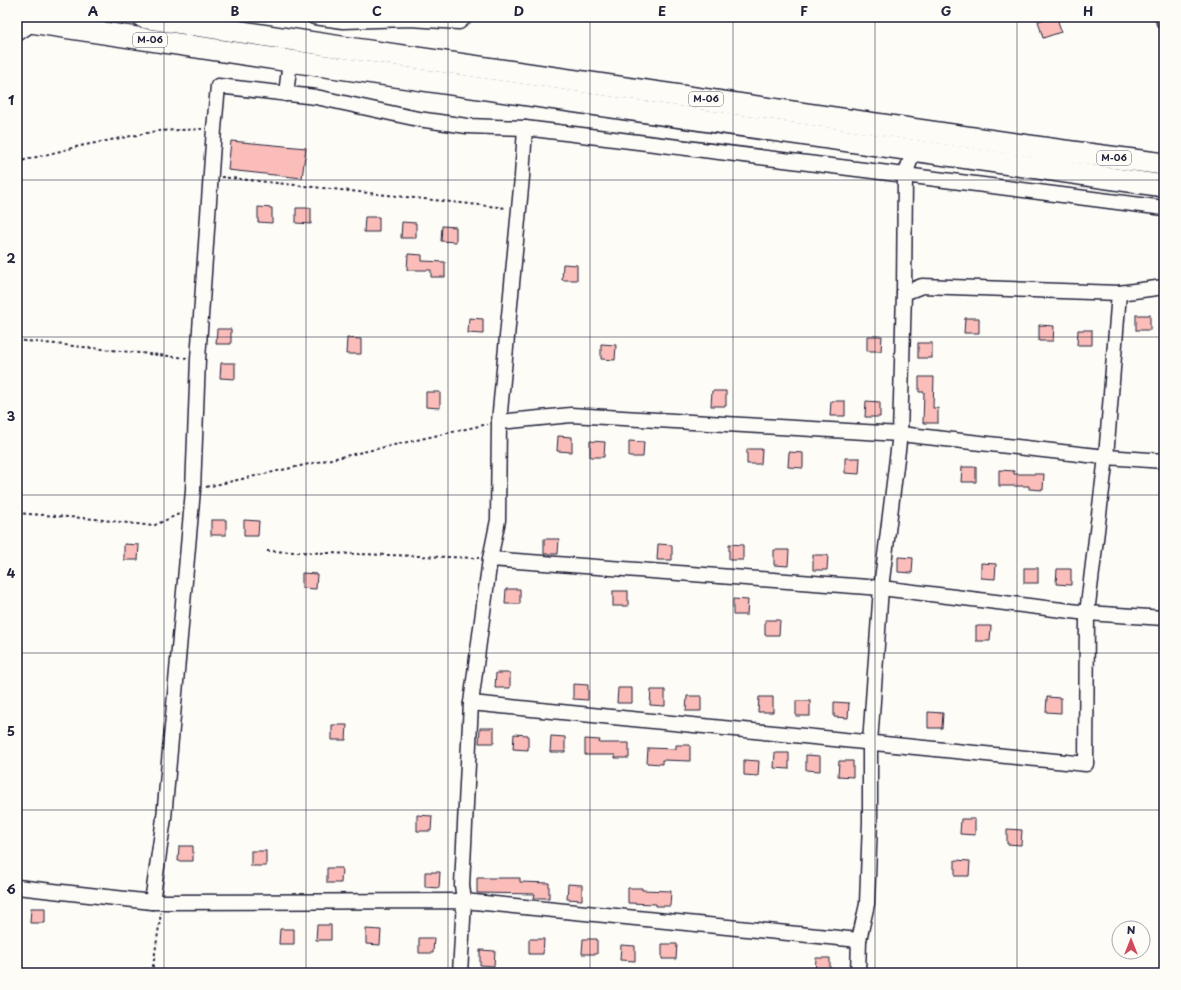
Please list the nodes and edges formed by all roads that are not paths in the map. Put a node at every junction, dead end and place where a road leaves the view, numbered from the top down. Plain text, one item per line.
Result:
1 (143, 17) edge
2 (314, 17) edge
3 (465, 17) edge
4 (1162, 17) edge
5 (26, 21) edge
6 (1164, 22) edge
7 (17, 34) edge
8 (290, 61) junction
9 (286, 94) junction
10 (525, 128) junction
11 (914, 150) junction
12 (1164, 164) edge
13 (905, 174) junction
14 (1164, 186) edge
15 (1164, 208) edge
16 (1164, 287) edge
17 (1119, 292) junction
18 (904, 293) junction
19 (499, 422) junction
20 (900, 434) junction
21 (1106, 457) junction
22 (1164, 461) edge
23 (490, 559) junction
24 (881, 588) junction
25 (1087, 613) junction
26 (1164, 618) edge
27 (471, 703) junction
28 (870, 743) junction
29 (17, 887) edge
30 (464, 901) junction
31 (157, 902) junction
32 (859, 940) junction
33 (460, 973) edge
34 (858, 973) edge

1 - 12 highway, М-06
2 - 3 street
4 - 6 street
5 - 7 street
5 - 8 highway, М-06
8 - 9 street
8 - 11 highway, М-06
9 - 10 street
9 - 31 street
10 - 13 street
10 - 19 street
11 - 13 street
11 - 14 highway, М-06
13 - 15 street
13 - 18 street
16 - 17 street
17 - 18 street
17 - 21 street
18 - 20 street
19 - 20 street
19 - 23 street
20 - 21 street
20 - 24 street
21 - 22 street
21 - 25 street
23 - 24 street
23 - 27 street
24 - 25 street
24 - 28 street
25 - 26 street
25 - 28 street
27 - 28 street
27 - 30 street
28 - 32 street
29 - 31 street
30 - 31 street
30 - 32 street
30 - 33 street
32 - 34 street

